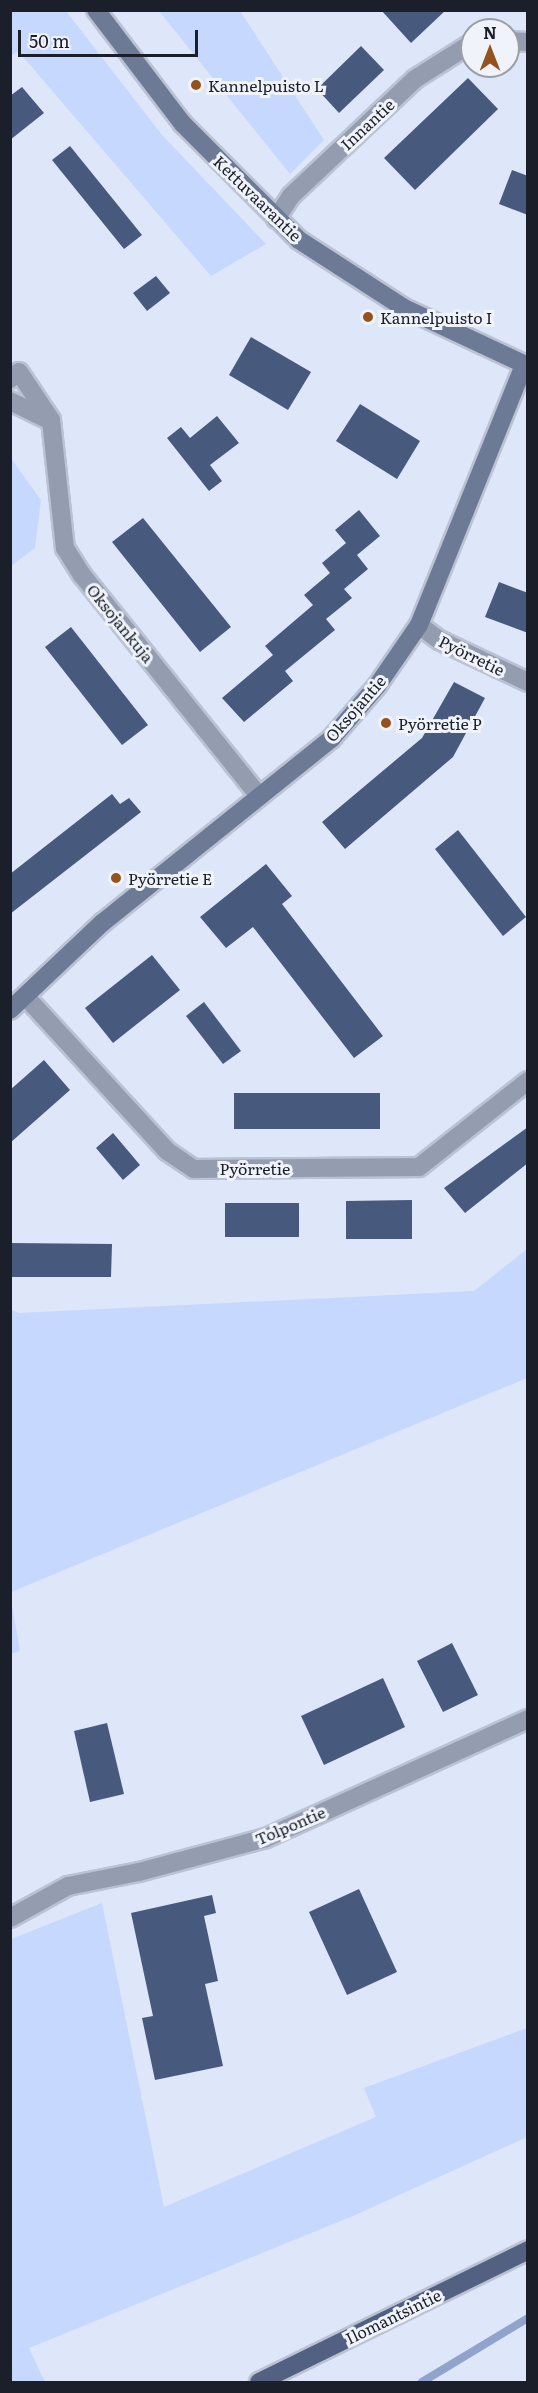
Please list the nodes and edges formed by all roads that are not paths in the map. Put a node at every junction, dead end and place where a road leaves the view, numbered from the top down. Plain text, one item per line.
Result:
1 (96, 10) edge
2 (460, 51) edge
3 (276, 219) junction
4 (526, 365) edge
5 (10, 379) edge
6 (10, 401) edge
7 (51, 420) junction
8 (419, 625) junction
9 (528, 682) edge
10 (259, 796) junction
11 (26, 997) junction
12 (10, 1010) edge
13 (528, 1082) edge
14 (528, 1719) edge
15 (10, 1918) edge
16 (528, 2250) edge
17 (259, 2382) edge

1 - 3 street, Kettuvaarantie
2 - 3 street, Innantie
3 - 4 street, Kettuvaarantie
4 - 8 street, Oksojantie
5 - 7 street, Oksojankuja
6 - 7 street
7 - 10 street, Oksojankuja
8 - 9 street, Pyörretie
8 - 10 street, Oksojantie
10 - 11 street, Oksojantie
11 - 12 street, Oksojantie
11 - 13 street, Pyörretie
14 - 15 street, Tolpontie
16 - 17 main road, Ilomantsintie

